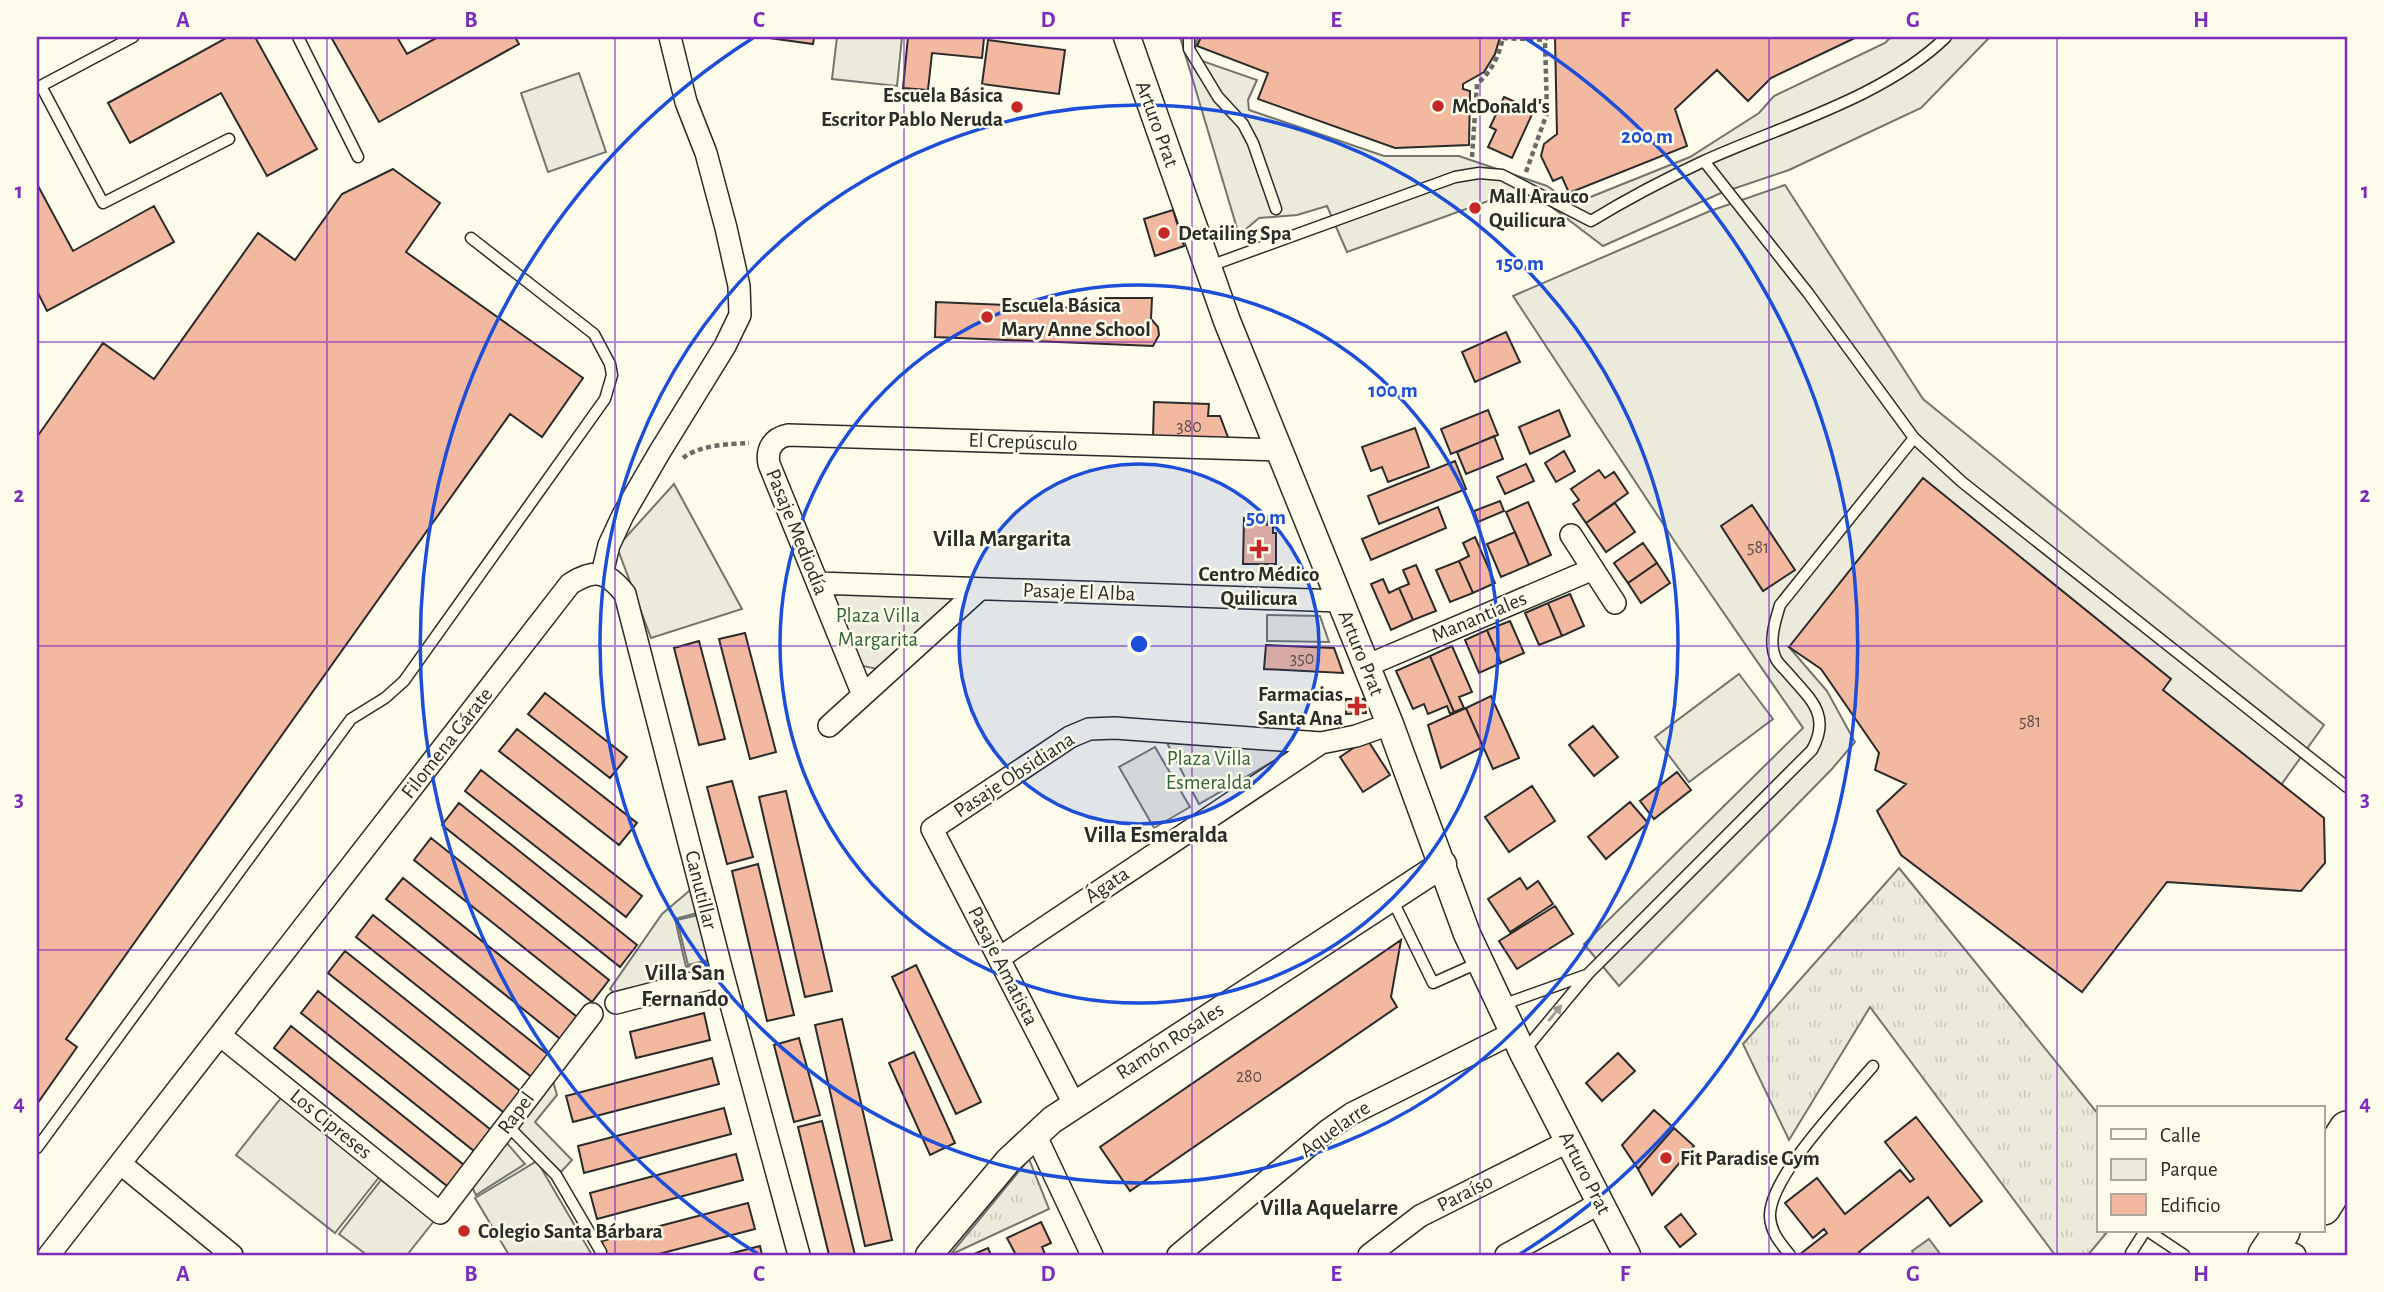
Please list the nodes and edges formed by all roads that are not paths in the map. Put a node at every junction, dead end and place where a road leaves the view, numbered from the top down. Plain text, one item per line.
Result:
1 (133, 37) edge
2 (298, 37) edge
3 (670, 37) edge
4 (1127, 37) edge
5 (1189, 37) edge
6 (1946, 37) edge
7 (39, 87) edge
8 (229, 138) dead end
9 (358, 157) dead end
10 (1704, 161) junction
11 (1276, 209) dead end
12 (471, 238) dead end
13 (1207, 267) junction
14 (1914, 438) junction
15 (771, 445) joint
16 (1278, 450) junction
17 (1571, 535) dead end
18 (1593, 569) junction
19 (602, 574) junction
20 (818, 583) junction
21 (980, 589) junction
22 (1339, 601) junction
23 (1615, 603) dead end
24 (1366, 666) junction
25 (863, 695) junction
26 (1390, 724) junction
27 (829, 726) dead end
28 (1321, 743) junction
29 (2347, 787) edge
30 (932, 829) joint
31 (1443, 864) junction
32 (1391, 898) junction
33 (999, 958) junction
34 (1480, 962) junction
35 (1588, 974) junction
36 (723, 975) junction
37 (616, 1003) dead end
38 (1499, 1006) junction
39 (592, 1014) dead end
40 (221, 1036) junction
41 (1518, 1043) junction
42 (1873, 1066) dead end
43 (1074, 1104) junction
44 (507, 1125) junction
45 (2347, 1129) edge
46 (1035, 1134) junction
47 (1569, 1141) junction
48 (37, 1148) edge
49 (121, 1164) junction
50 (2324, 1165) edge
51 (2347, 1168) edge
52 (1600, 1203) junction
53 (2324, 1205) edge
54 (440, 1213) joint
55 (2146, 1232) edge
56 (2149, 1232) edge
57 (601, 1252) dead end
58 (2131, 1253) dead end
59 (49, 1255) edge
60 (232, 1255) edge
61 (799, 1255) edge
62 (929, 1255) edge
63 (1092, 1255) edge
64 (1178, 1255) edge
65 (1369, 1255) edge
66 (1506, 1255) edge
67 (1627, 1255) edge
68 (1790, 1255) edge
69 (2184, 1255) edge

1 - 7 lane
2 - 9 lane
3 - 19 street
4 - 13 street, Arturo Prat
5 - 11 lane
6 - 10 lane
7 - 8 lane
10 - 13 lane
10 - 14 lane
12 - 48 lane
13 - 16 street, Arturo Prat
14 - 29 lane
14 - 35 lane
15 - 16 street, El Crepúsculo
15 - 20 street, Pasaje Mediodía
16 - 22 street, Arturo Prat
17 - 18 street
18 - 23 street
18 - 24 street, Manantiales
19 - 36 street, Canutillar
19 - 40 street, Filomena Gárate
20 - 21 street, Pasaje El Alba
20 - 25 street, Pasaje Mediodía
21 - 22 street, Pasaje El Alba
21 - 25 street
22 - 24 street, Arturo Prat
24 - 26 street, Arturo Prat
25 - 27 street
26 - 28 street, Pasaje Obsidiana
26 - 31 street, Arturo Prat
28 - 30 street, Pasaje Obsidiana
28 - 33 street, Ágata
30 - 33 street, Pasaje Amatista
31 - 32 street, Ramón Rosales
31 - 34 street, Arturo Prat
32 - 34 lane
32 - 43 street, Ramón Rosales
33 - 43 street, Pasaje Amatista
34 - 38 street, Arturo Prat
35 - 38 lane
41 -> 35 lane
36 - 37 street
36 - 61 street, Canutillar
38 - 41 street, Arturo Prat
39 - 44 street, Rapel
40 - 49 street, Filomena Gárate
40 - 54 street, Los Cipreses
41 - 47 street, Arturo Prat
41 - 64 street, Aquelarre
42 - 68 lane
43 - 46 street, Ramón Rosales
44 - 54 street, Rapel
44 - 57 lane
45 - 50 main road
46 - 62 street, Ramón Rosales
46 - 63 street
47 - 52 street, Arturo Prat
47 - 65 street, Paraíso
49 - 59 street, Filomena Gárate
49 - 60 street
51 - 53 main road
52 - 66 street
52 - 67 street, Arturo Prat
55 - 58 lane
56 - 69 lane

